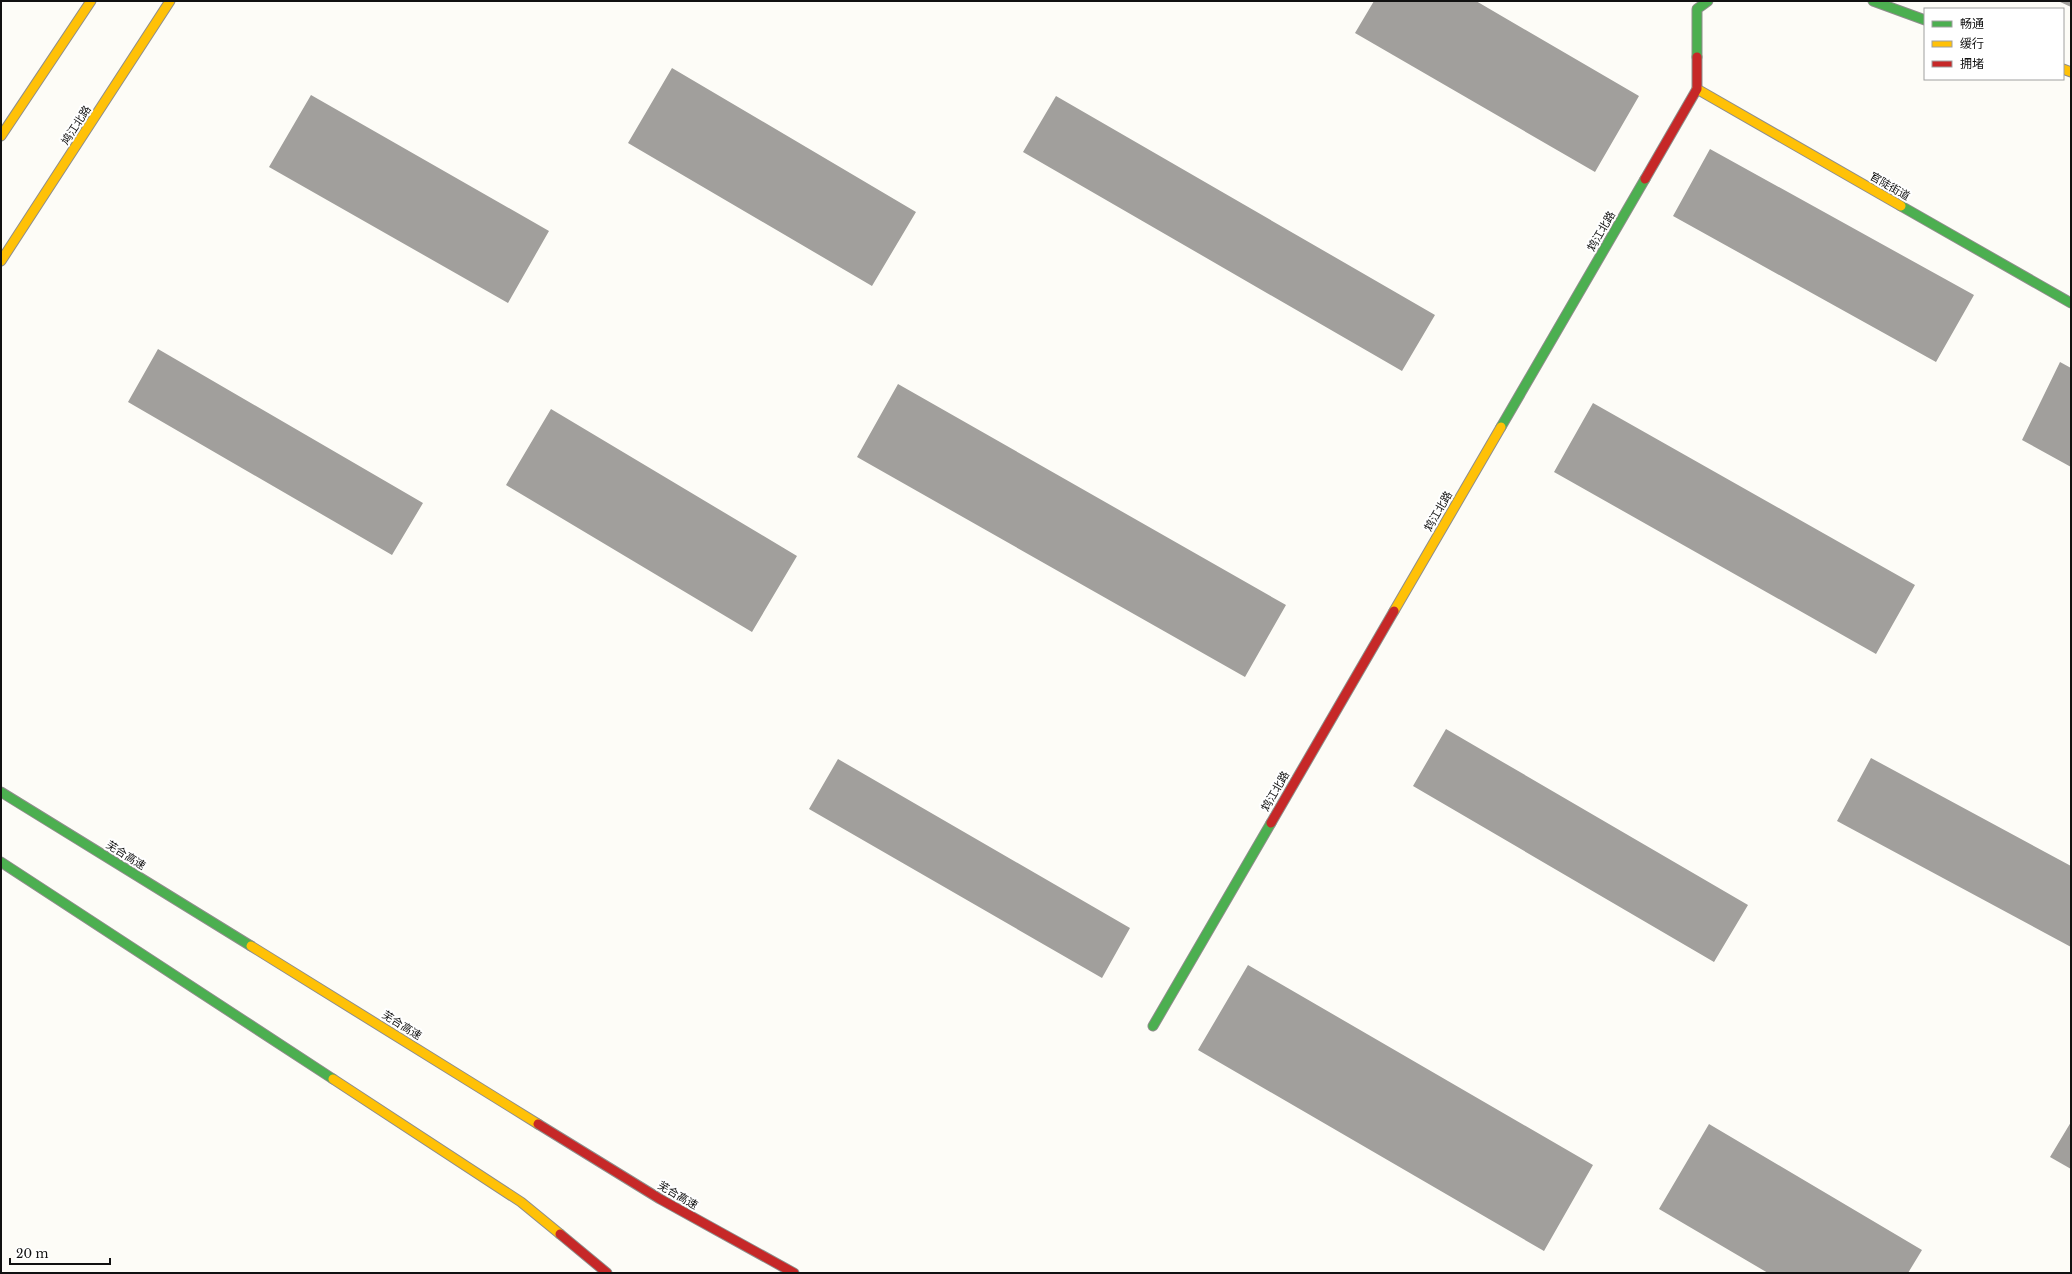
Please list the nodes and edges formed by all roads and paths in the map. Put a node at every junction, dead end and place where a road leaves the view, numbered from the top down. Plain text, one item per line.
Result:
1 (91, 1) edge
2 (170, 1) edge
3 (1708, 1) edge
4 (1874, 1) edge
5 (1687, 4) dead end
6 (1697, 9) junction
7 (1924, 20) edge
8 (1697, 89) junction
9 (1, 136) edge
10 (1, 262) edge
11 (2071, 303) edge
12 (1, 792) edge
13 (1, 862) edge
14 (1153, 1026) dead end
15 (607, 1273) edge
16 (794, 1273) edge

1 - 9 main road
2 - 10 main road, 鸠江北路
3 - 6 main road
4 - 7 main road
5 - 6 main road
6 - 8 main road
8 - 11 main road, 官陡街道
8 - 14 main road, 鸩江北路
12 - 16 main road, 芜合高速
13 - 15 main road

